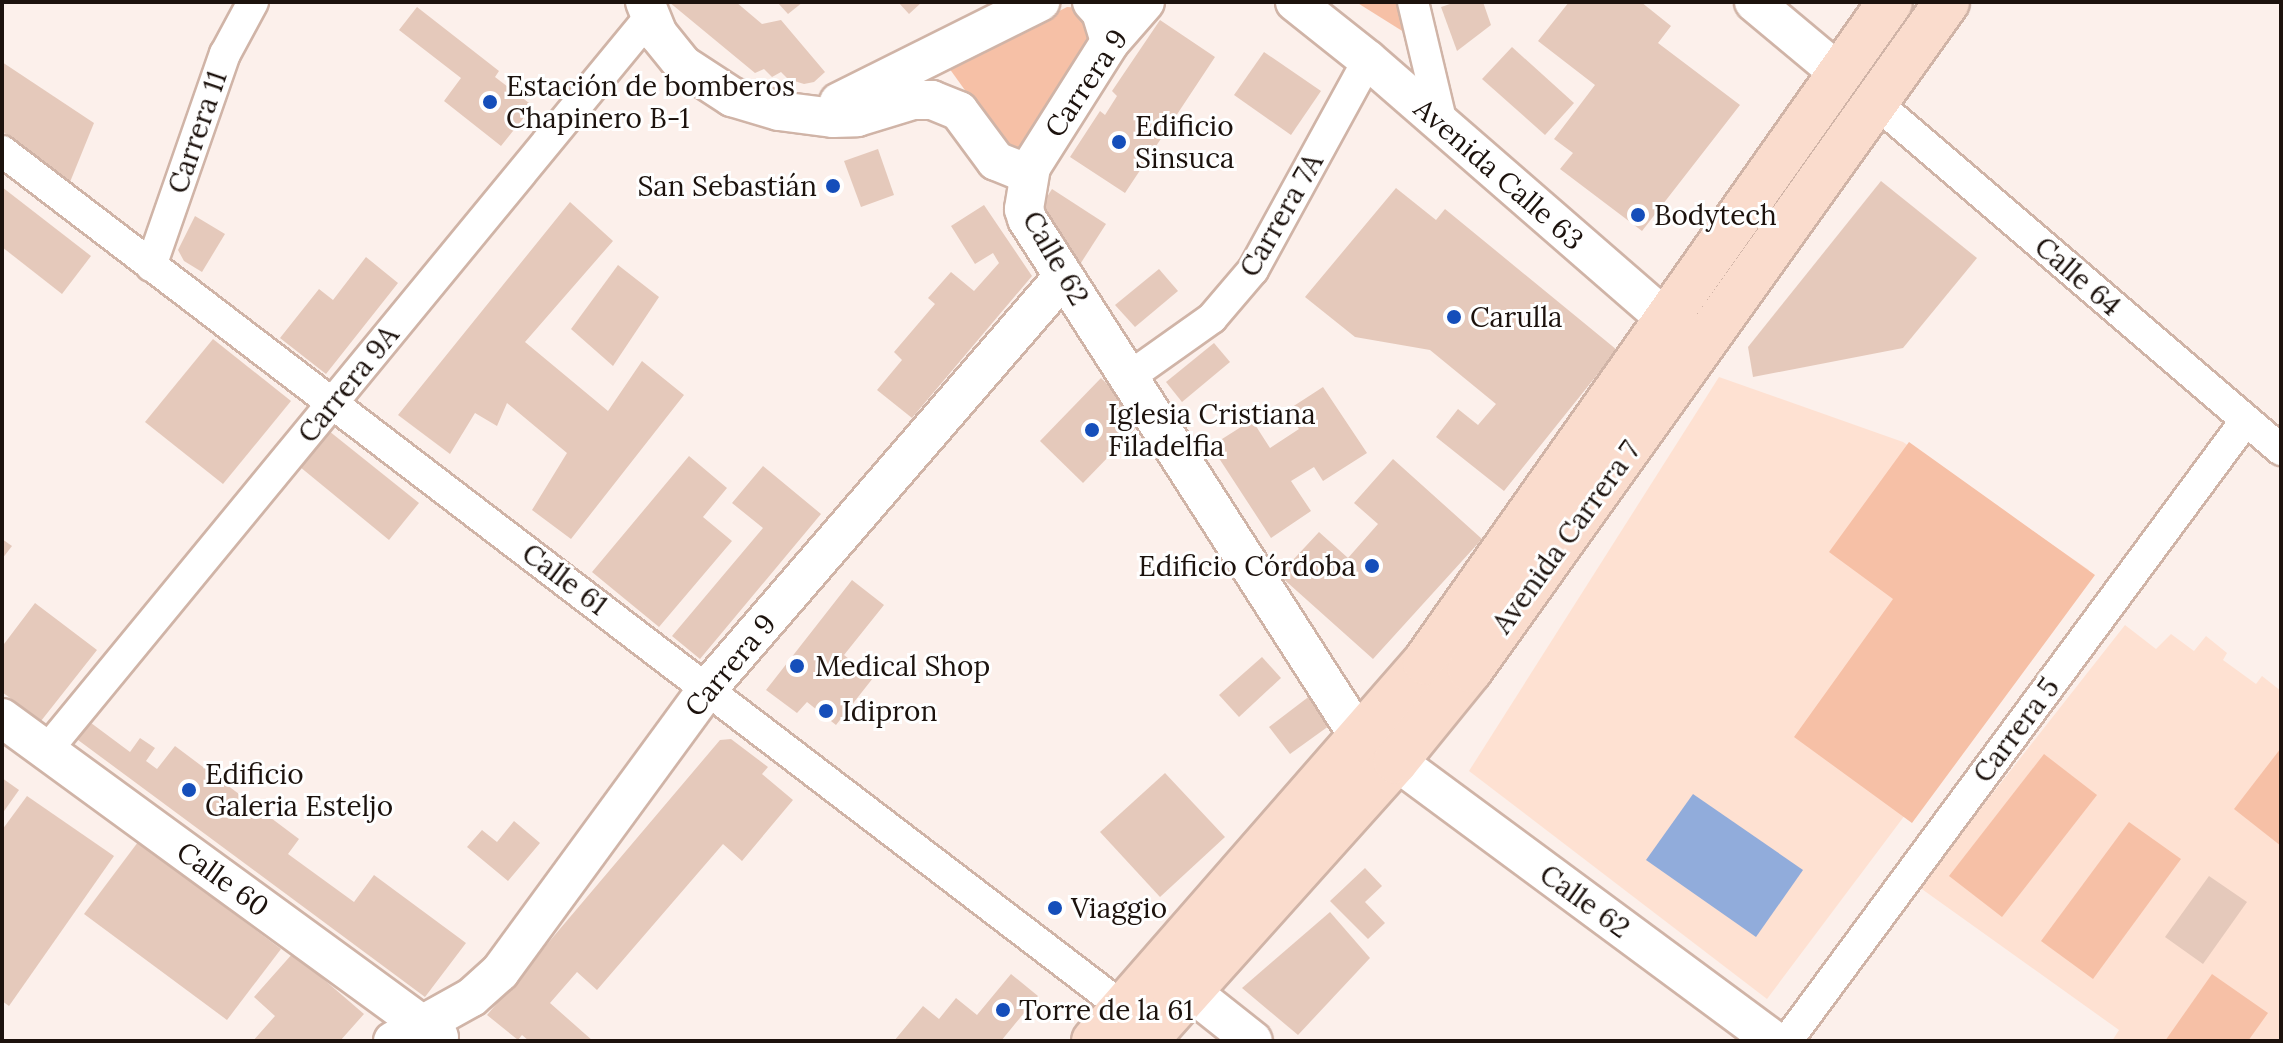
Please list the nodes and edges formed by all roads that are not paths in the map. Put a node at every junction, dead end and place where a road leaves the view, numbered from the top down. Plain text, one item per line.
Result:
1 (253, 2) edge
2 (1040, 2) edge
3 (1092, 2) edge
4 (1145, 2) edge
5 (1295, 2) edge
6 (1413, 2) edge
7 (1754, 2) edge
8 (1890, 2) edge
9 (1947, 2) edge
10 (647, 10) edge
11 (1110, 42) junction
12 (1368, 60) junction
13 (1840, 74) junction
14 (1875, 102) junction
15 (800, 115) junction
16 (1442, 124) junction
17 (2, 151) edge
18 (1031, 167) junction
19 (151, 266) junction
20 (1064, 276) junction
21 (1668, 321) junction
22 (1700, 348) junction
23 (1129, 377) junction
24 (333, 402) junction
25 (2246, 420) junction
26 (2281, 450) edge
27 (708, 688) junction
28 (2, 718) edge
29 (1360, 738) junction
30 (47, 750) junction
31 (1396, 761) junction
32 (1190, 991) junction
33 (1135, 1025) edge
34 (419, 1035) edge
35 (1094, 1041) edge
36 (1253, 1041) edge
37 (1774, 1041) edge
38 (1787, 1041) edge

1 - 19 street, Carrera 11
2 - 15 street
3 - 11 street
4 - 11 street, Carrera 9
5 - 12 street, Avenida Calle 63
6 - 16 street
7 - 13 street
8 - 13 main road, Avenida Carrera 7
9 - 14 main road, Avenida Carrera 7
10 - 15 street, Calle 62
10 - 24 street, Carrera 9A
11 - 18 street, Carrera 9
12 - 16 street, Avenida Calle 63
12 - 23 street, Carrera 7A
13 - 21 main road, Avenida Carrera 7
14 - 22 main road, Avenida Carrera 7
14 - 25 street, Calle 64
15 - 18 street, Calle 62
16 - 21 street, Avenida Calle 63
17 - 19 street, Calle 61
18 - 20 street, Calle 62
19 - 24 street, Calle 61
20 - 23 street, Calle 62
20 - 27 street, Carrera 9
21 - 22 street, Avenida Calle 63
21 - 29 main road, Avenida Carrera 7
22 - 31 main road, Avenida Carrera 7
23 - 29 street, Calle 62
24 - 27 street, Calle 61
24 - 30 street, Carrera 9A
25 - 26 street, Calle 64
25 - 38 street, Carrera 5
27 - 33 street, Calle 61
27 - 34 street, Carrera 9
28 - 30 street, Calle 60
29 - 33 main road, Avenida Carrera 7
30 - 34 street, Calle 60
31 - 32 main road, Avenida Carrera 7
31 - 37 street, Calle 62
32 - 33 main road, Avenida Carrera 7
32 - 36 street
33 - 35 main road, Avenida Carrera 7

